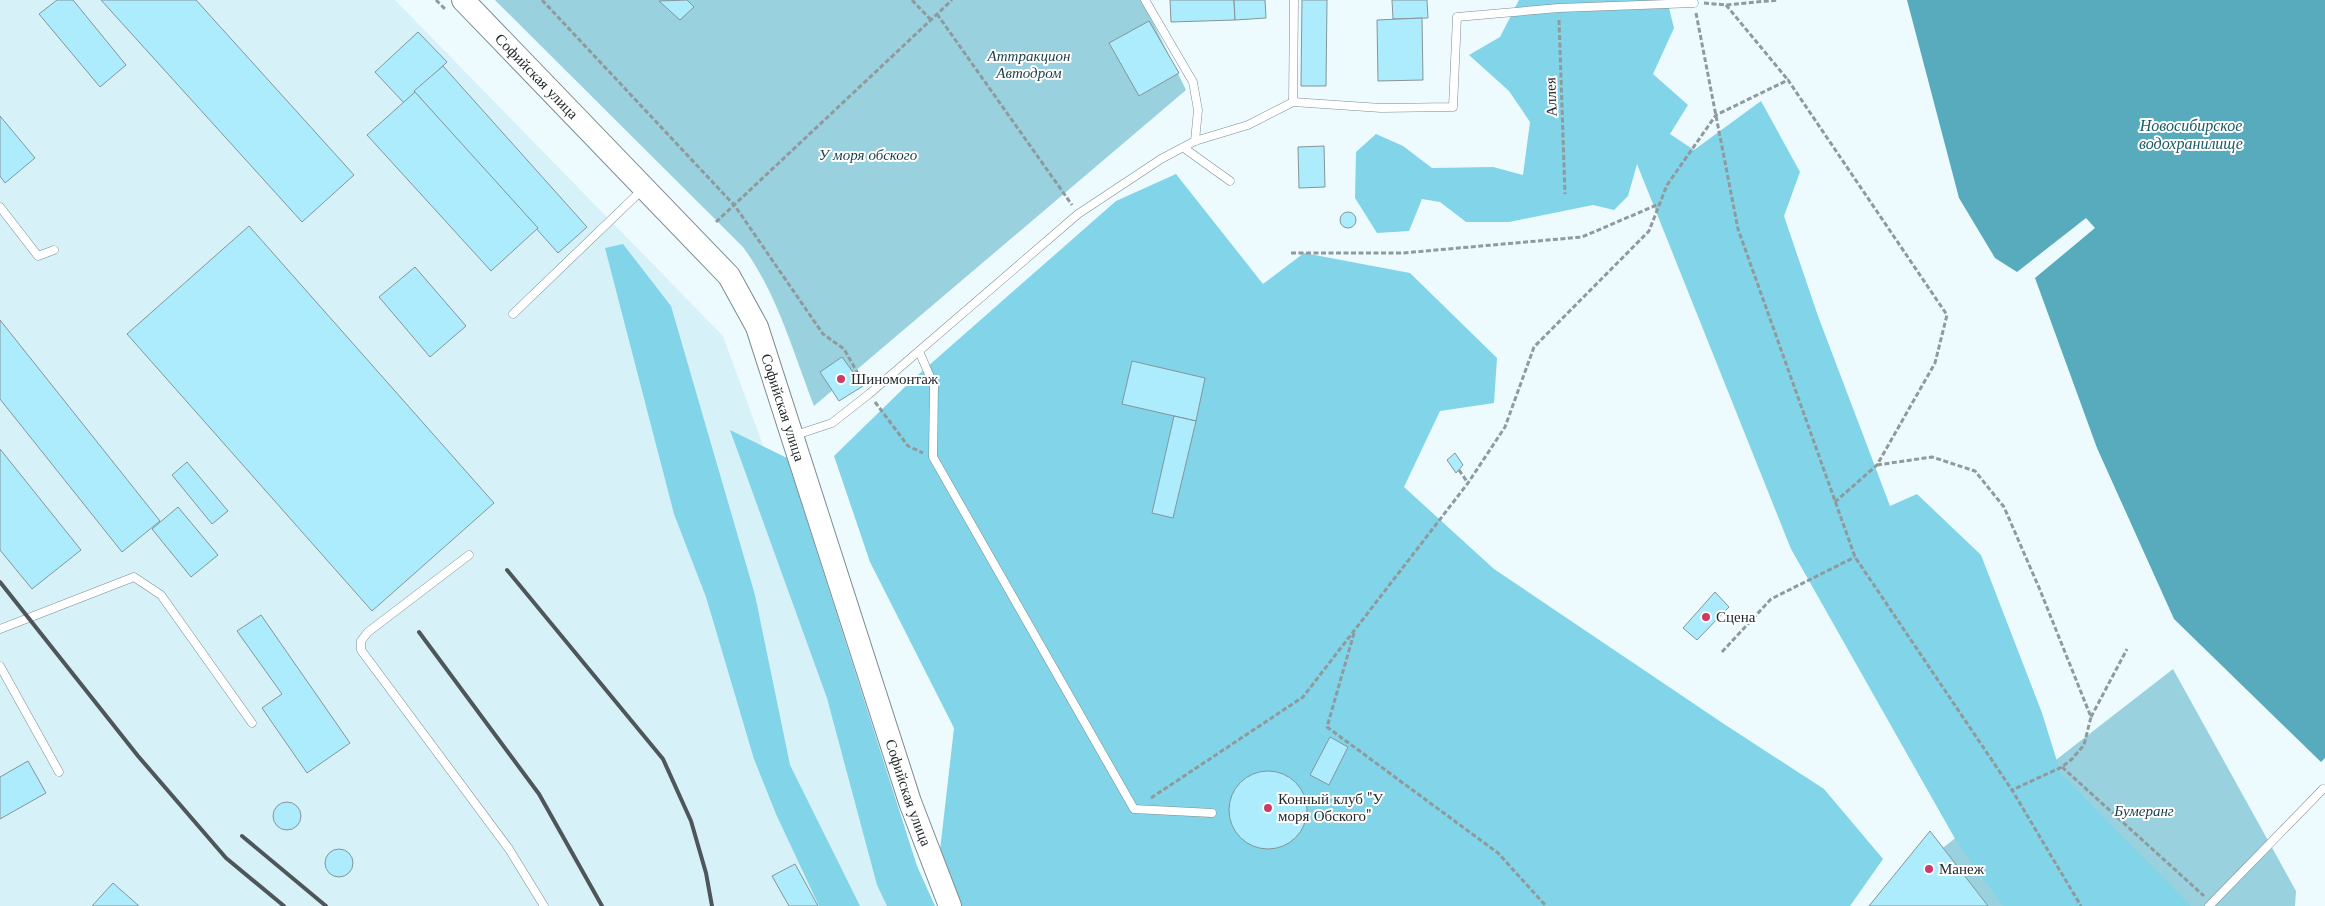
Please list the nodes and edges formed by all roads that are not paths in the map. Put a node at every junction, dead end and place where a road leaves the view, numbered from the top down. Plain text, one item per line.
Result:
1 (1145, 0) edge
2 (1294, 0) edge
3 (1692, 1) edge
4 (456, 7) edge
5 (1293, 102) junction
6 (1195, 142) junction
7 (1184, 148) junction
8 (1230, 181) dead end
9 (645, 187) junction
10 (0, 207) edge
11 (54, 250) dead end
12 (513, 314) dead end
13 (919, 351) junction
14 (794, 436) junction
15 (469, 555) dead end
16 (0, 629) edge
17 (0, 666) edge
18 (252, 723) dead end
19 (59, 772) dead end
20 (2323, 789) dead end
21 (1212, 813) dead end
22 (2210, 904) edge
23 (544, 906) edge
24 (950, 906) edge

1 - 6 lane
2 - 5 lane
3 - 5 lane
4 - 9 main road, Софийская улица
5 - 6 lane
6 - 7 lane
7 - 8 lane
7 - 13 lane
9 - 12 lane
9 - 14 main road, Софийская улица
10 - 11 lane
13 - 14 lane
13 - 21 lane
14 - 24 main road, Софийская улица
15 - 23 lane
16 - 18 lane
17 - 19 lane
20 - 22 lane

